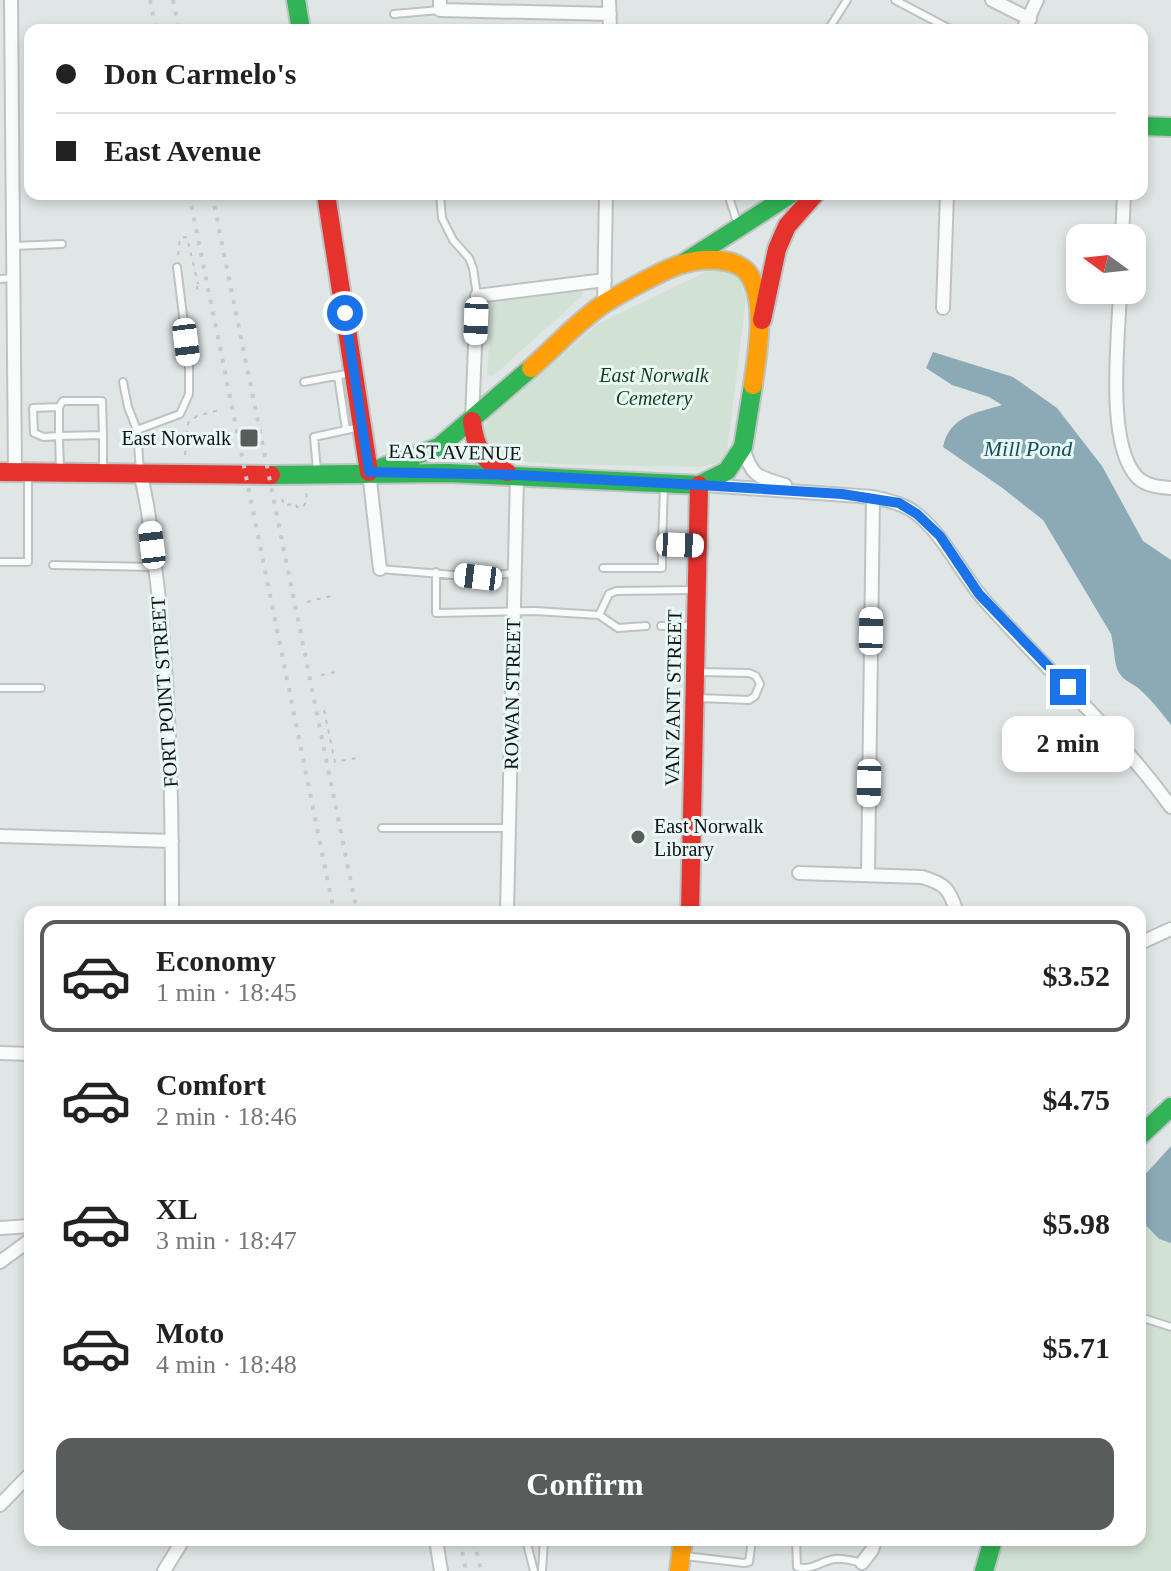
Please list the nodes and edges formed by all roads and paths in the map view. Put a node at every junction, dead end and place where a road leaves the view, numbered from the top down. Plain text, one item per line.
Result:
1 (11, 0) edge
2 (296, 0) edge
3 (609, 0) edge
4 (847, 0) edge
5 (895, 0) edge
6 (992, 0) edge
7 (1037, 0) edge
8 (440, 5) edge
9 (394, 14) dead end
10 (610, 14) junction
11 (300, 24) edge
12 (610, 24) edge
13 (832, 24) edge
14 (941, 24) edge
15 (1026, 24) edge
16 (1148, 126) edge
17 (1171, 127) edge
18 (327, 200) edge
19 (440, 200) edge
20 (606, 200) edge
21 (730, 200) edge
22 (782, 200) edge
23 (810, 200) edge
24 (947, 200) edge
25 (1124, 200) edge
26 (1123, 224) edge
27 (739, 228) junction
28 (62, 244) dead end
29 (13, 246) junction
30 (682, 264) junction
31 (177, 267) joint
32 (7, 278) edge
33 (605, 280) junction
34 (198, 295) dead end
35 (477, 296) junction
36 (604, 304) junction
37 (1120, 304) edge
38 (943, 308) dead end
39 (761, 331) junction
40 (0, 334) edge
41 (14, 334) junction
42 (346, 374) junction
43 (123, 382) dead end
44 (304, 382) dead end
45 (59, 407) junction
46 (219, 410) dead end
47 (14, 418) junction
48 (34, 418) junction
49 (472, 421) junction
50 (354, 429) junction
51 (137, 430) junction
52 (103, 435) junction
53 (59, 436) junction
54 (743, 447) junction
55 (186, 460) dead end
56 (369, 472) junction
57 (14, 473) edge
58 (60, 473) junction
59 (103, 473) junction
60 (140, 473) junction
61 (517, 475) junction
62 (310, 480) junction
63 (664, 483) junction
64 (699, 485) junction
65 (1171, 488) edge
66 (812, 492) junction
67 (873, 497) junction
68 (282, 499) dead end
69 (662, 544) junction
70 (698, 546) junction
71 (0, 562) edge
72 (53, 565) dead end
73 (155, 567) junction
74 (603, 568) dead end
75 (380, 569) joint
76 (436, 572) junction
77 (515, 573) junction
78 (697, 590) junction
79 (331, 596) dead end
80 (307, 602) dead end
81 (514, 611) junction
82 (599, 615) junction
83 (646, 626) dead end
84 (661, 626) dead end
85 (696, 626) junction
86 (695, 671) junction
87 (336, 672) dead end
88 (321, 675) dead end
89 (0, 688) edge
90 (41, 688) dead end
91 (695, 698) junction
92 (324, 710) dead end
93 (357, 758) dead end
94 (1171, 807) edge
95 (382, 828) dead end
96 (509, 828) junction
97 (0, 836) edge
98 (172, 841) junction
99 (799, 873) dead end
100 (868, 874) junction
101 (172, 906) edge
102 (507, 906) edge
103 (690, 906) edge
104 (955, 906) edge
105 (1171, 929) edge
106 (1146, 940) edge
107 (0, 1053) edge
108 (24, 1054) edge
109 (1171, 1107) edge
110 (1146, 1125) edge
111 (24, 1226) edge
112 (0, 1228) edge
113 (24, 1244) edge
114 (0, 1262) edge
115 (1146, 1319) edge
116 (1171, 1327) edge
117 (24, 1480) edge
118 (0, 1505) edge
119 (179, 1546) edge
120 (437, 1546) edge
121 (528, 1546) edge
122 (544, 1546) edge
123 (751, 1546) edge
124 (796, 1546) edge
125 (873, 1546) edge
126 (991, 1546) edge
127 (681, 1556) edge
128 (862, 1563) joint
129 (164, 1571) edge
130 (441, 1571) edge
131 (534, 1571) edge
132 (542, 1571) edge
133 (984, 1571) edge

1 - 29 street
2 - 11 main road
3 - 10 street
4 - 13 lane
5 - 14 lane
6 - 15 street
7 - 15 street
8 - 9 lane
8 - 10 street
10 - 12 street
16 - 17 main road
18 - 42 main road
19 - 35 lane
20 - 33 street
21 - 27 lane
22 - 27 main road
23 - 39 main road
24 - 38 street
25 - 26 street
27 - 30 main road
28 - 29 lane
29 - 32 street
30 - 36 main road
30 - 39 main road
31 - 34 path
31 - 51 lane
32 - 41 street
33 - 35 street
33 - 36 street
35 - 49 street
36 - 49 main road
37 - 65 street
39 - 54 main road
40 - 41 lane
41 - 47 street
42 - 44 lane
42 - 50 main road
43 - 51 lane
45 - 48 lane
45 - 52 lane
45 - 53 lane
46 - 55 path
47 - 48 lane
47 - 57 street
48 - 53 lane
49 - 56 main road
49 - 61 main road
50 - 56 main road
50 - 62 lane
51 - 60 lane
52 - 53 lane
52 - 59 lane
53 - 58 lane
54 - 64 main road
54 - 66 street, EAST AVENUE
56 - 61 main road, EAST AVENUE
56 - 62 main road, EAST AVENUE
56 - 75 street
57 - 58 main road, EAST AVENUE
57 - 71 lane
58 - 59 main road, EAST AVENUE
59 - 60 main road, EAST AVENUE
60 - 62 main road, EAST AVENUE
60 - 73 street, FORT POINT STREET
61 - 63 main road, EAST AVENUE
61 - 77 street, ROWAN STREET
62 - 68 path
63 - 64 main road, EAST AVENUE
63 - 69 lane
64 - 66 street, EAST AVENUE
64 - 70 main road, VAN ZANT STREET
66 - 67 street, EAST AVENUE
67 - 94 street, EAST AVENUE
67 - 100 street
69 - 70 lane
69 - 74 lane
70 - 78 main road, VAN ZANT STREET
72 - 73 lane
73 - 98 street, FORT POINT STREET
75 - 76 lane
76 - 77 lane
76 - 81 lane
77 - 81 street, ROWAN STREET
78 - 82 lane
78 - 85 main road, VAN ZANT STREET
79 - 80 path
81 - 82 lane
81 - 96 street, ROWAN STREET
82 - 83 lane
84 - 85 lane
85 - 86 main road, VAN ZANT STREET
86 - 91 main road, VAN ZANT STREET
86 - 91 lane
87 - 88 path
89 - 90 lane
91 - 103 main road, VAN ZANT STREET
92 - 93 path
95 - 96 lane
96 - 102 street, ROWAN STREET
97 - 98 street
98 - 101 street, FORT POINT STREET
99 - 100 street
100 - 104 street
105 - 106 street
107 - 108 street
109 - 110 main road
111 - 112 street
113 - 114 street
115 - 116 lane
117 - 118 street
119 - 129 street
120 - 130 street
121 - 131 lane
122 - 132 lane
123 - 127 lane
124 - 128 lane
125 - 128 street
126 - 133 main road

